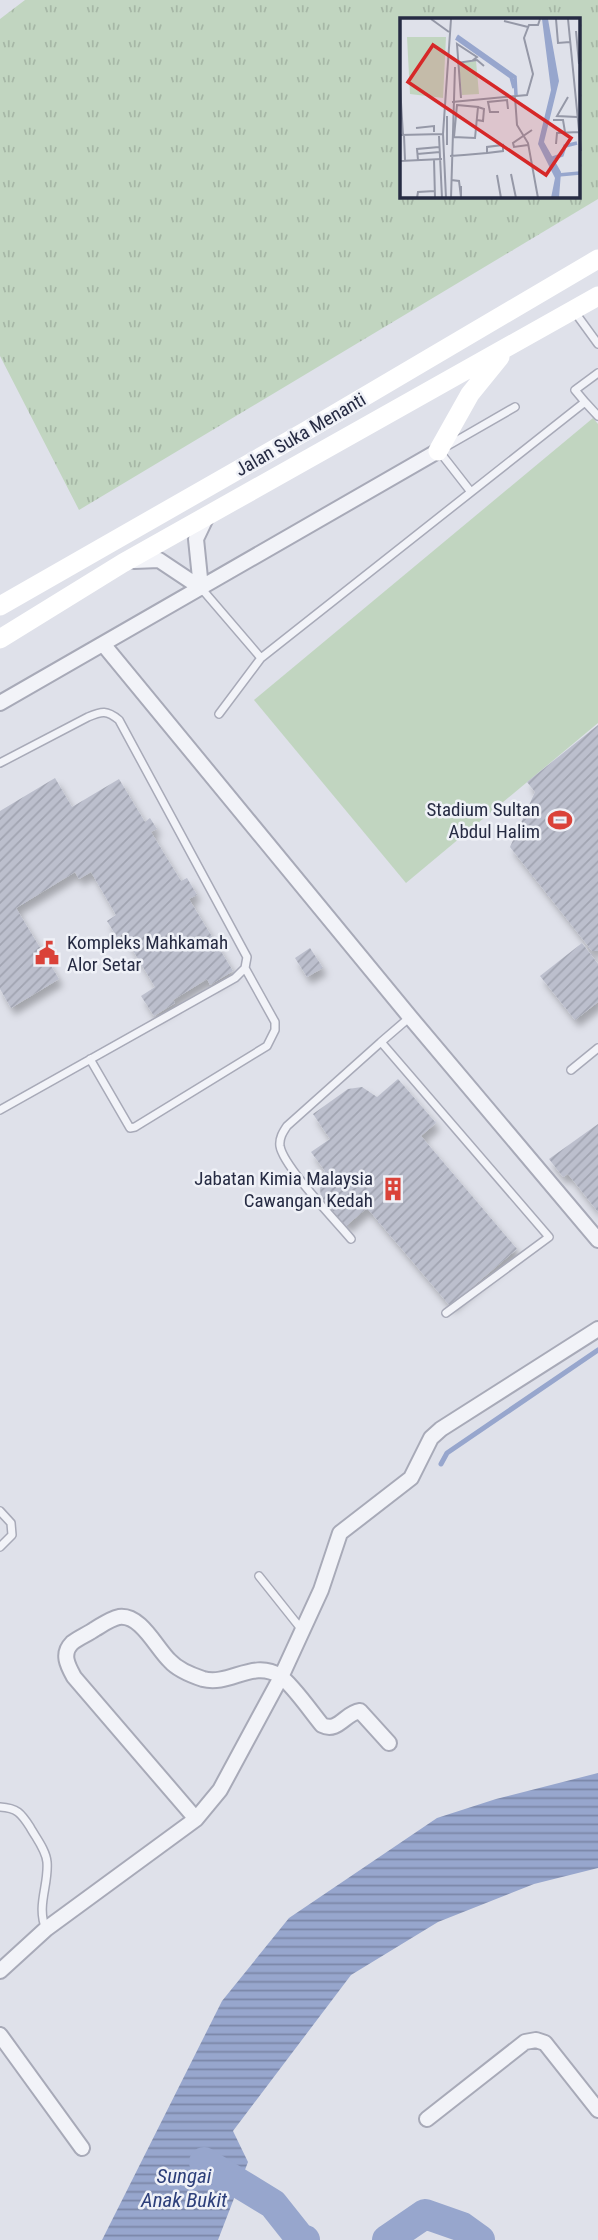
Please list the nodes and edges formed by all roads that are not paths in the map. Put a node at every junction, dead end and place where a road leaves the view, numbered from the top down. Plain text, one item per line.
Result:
1 (598, 259) edge
2 (598, 296) edge
3 (574, 310) junction
4 (519, 340) junction
5 (598, 344) edge
6 (598, 373) edge
7 (585, 402) junction
8 (515, 407) dead end
9 (598, 416) edge
10 (439, 451) junction
11 (471, 492) junction
12 (209, 514) junction
13 (123, 563) junction
14 (201, 587) junction
15 (0, 606) edge
16 (0, 639) edge
17 (103, 643) junction
18 (261, 658) junction
19 (0, 703) edge
20 (219, 714) dead end
21 (0, 763) edge
22 (246, 968) junction
23 (410, 1017) junction
24 (381, 1042) junction
25 (598, 1048) edge
26 (90, 1059) junction
27 (571, 1070) dead end
28 (0, 1110) edge
29 (351, 1239) dead end
30 (598, 1240) edge
31 (446, 1313) dead end
32 (598, 1329) edge
33 (0, 1511) edge
34 (0, 1546) edge
35 (258, 1576) dead end
36 (302, 1631) junction
37 (281, 1677) junction
38 (390, 1743) dead end
39 (0, 1807) edge
40 (196, 1819) junction
41 (46, 1929) junction
42 (0, 1971) edge
43 (0, 2035) edge
44 (598, 2110) edge
45 (427, 2119) dead end
46 (82, 2148) dead end

1 - 15 main road, Jalan Suka Menanti
2 - 3 main road, Jalan Suka Menanti
3 - 4 main road, Jalan Suka Menanti
3 - 5 lane
4 - 10 main road
4 - 12 main road, Jalan Suka Menanti
6 - 7 lane
7 - 9 lane
7 - 11 lane
8 - 10 lane
10 - 11 lane
10 - 14 street
11 - 18 lane
12 - 13 main road, Jalan Suka Menanti
12 - 14 street
13 - 14 street
13 - 16 main road, Jalan Suka Menanti
14 - 17 street
14 - 18 lane
17 - 19 street
17 - 23 street
18 - 20 lane
21 - 22 lane
22 - 26 lane
22 - 26 lane
23 - 24 lane
23 - 30 street
24 - 29 lane
24 - 31 lane
25 - 27 lane
26 - 28 lane
32 - 36 street
33 - 34 lane
35 - 36 lane
36 - 37 street
37 - 38 street
37 - 40 street
37 - 40 street
39 - 41 lane
40 - 41 street
41 - 42 street
43 - 46 street
44 - 45 street

